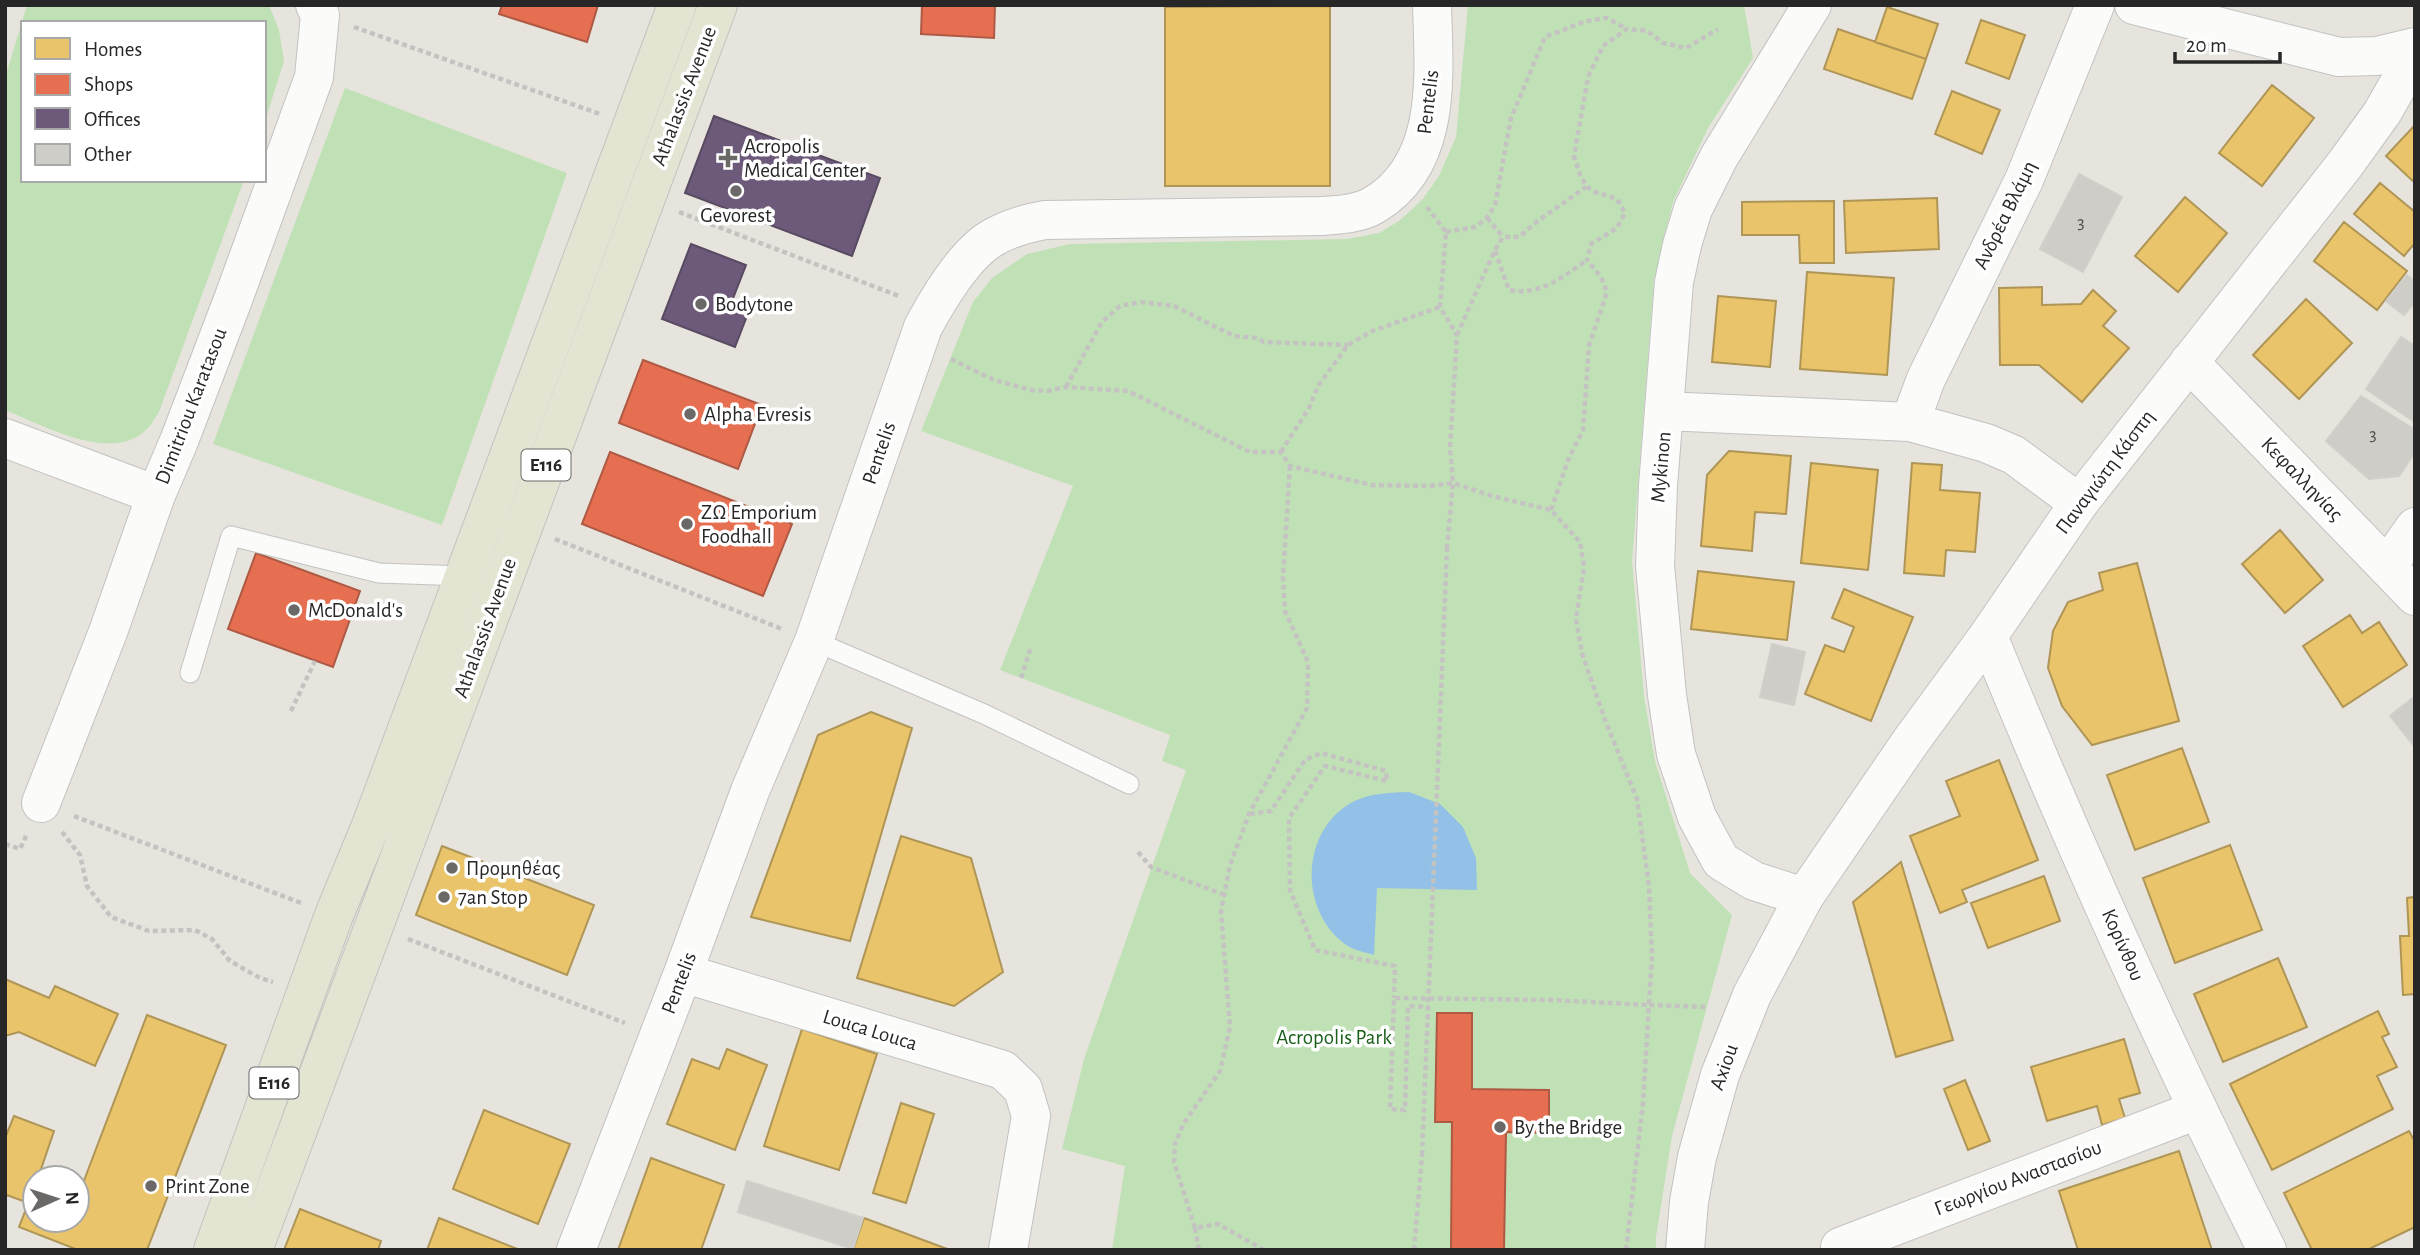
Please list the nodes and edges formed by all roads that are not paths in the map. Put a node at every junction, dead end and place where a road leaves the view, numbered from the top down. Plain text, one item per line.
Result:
1 (677, 5) edge
2 (718, 5) edge
3 (1432, 5) edge
4 (1812, 5) edge
5 (2095, 5) edge
6 (2134, 5) edge
7 (318, 10) edge
8 (2415, 47) edge
9 (2415, 55) edge
10 (2189, 362) junction
11 (1665, 411) junction
12 (1910, 422) junction
13 (5, 438) edge
14 (156, 495) junction
15 (2078, 503) junction
16 (2415, 527) edge
17 (2387, 567) junction
18 (464, 576) junction
19 (2415, 596) edge
20 (1988, 636) junction
21 (814, 641) junction
22 (190, 673) dead end
23 (1129, 784) dead end
24 (41, 803) road end
25 (1804, 897) junction
26 (683, 973) junction
27 (2197, 1110) junction
28 (1840, 1247) dead end
29 (214, 1250) edge
30 (253, 1250) edge
31 (576, 1250) edge
32 (1008, 1250) edge
33 (1685, 1250) edge
34 (2267, 1250) edge

1 - 18 main road, Athalassis Avenue / E116
2 - 30 main road, Athalassis Avenue / E116
3 - 21 street, Pentelis
4 - 11 street, Mykinon
5 - 12 street, Ανδρέα Βλάμη
6 - 8 street
7 - 14 street, Dimitriou Karatasou
9 - 10 street, Παναγιώτη Κάσπη
10 - 15 street, Παναγιώτη Κάσπη
10 - 17 street, Κεφαλληνίας
11 - 12 street
11 - 25 street, Mykinon
12 - 15 street
13 - 14 street
14 - 24 street, Dimitriou Karatasou
15 - 20 street, Παναγιώτη Κάσπη
16 - 17 street
17 - 19 street, Κεφαλληνίας
18 - 22 lane
18 - 29 main road, Athalassis Avenue / E116
20 - 25 street, Παναγιώτη Κάσπη
20 - 27 street, Κορίνθου
21 - 23 lane
21 - 26 street, Pentelis
25 - 33 street, Axiou
26 - 31 street, Pentelis
26 - 32 street, Louca Louca
27 - 28 street, Γεωργίου Αναστασίου
27 - 34 street, Κορίνθου

